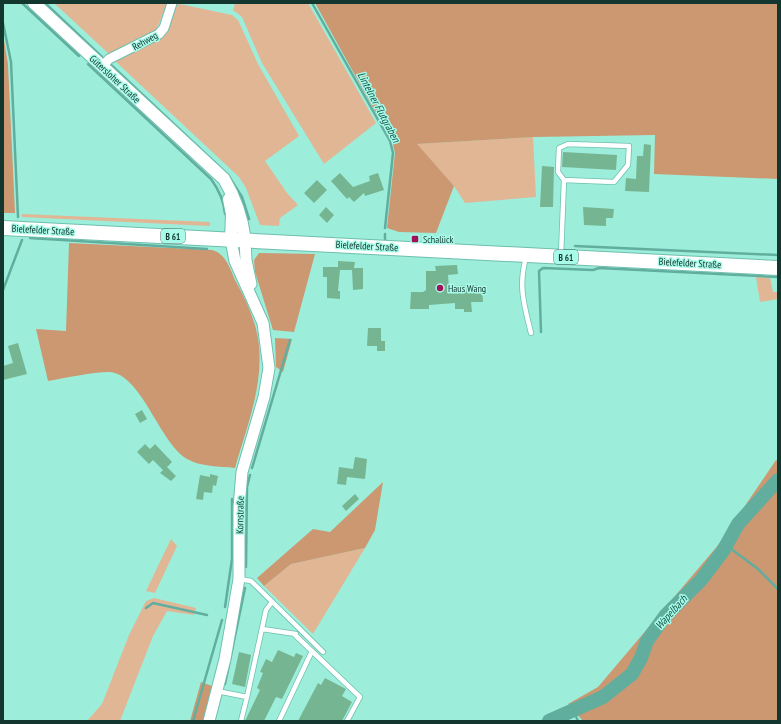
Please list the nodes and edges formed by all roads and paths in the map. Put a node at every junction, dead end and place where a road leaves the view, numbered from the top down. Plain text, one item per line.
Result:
1 (34, 3) edge
2 (172, 3) edge
3 (102, 67) junction
4 (564, 180) junction
5 (3, 228) edge
6 (238, 240) junction
7 (527, 255) junction
8 (561, 257) junction
9 (778, 268) edge
10 (532, 333) dead end
11 (239, 579) junction
12 (272, 602) junction
13 (262, 629) junction
14 (300, 630) junction
15 (296, 635) junction
16 (312, 651) junction
17 (323, 652) dead end
18 (217, 691) junction
19 (247, 697) junction
20 (209, 721) edge
21 (241, 721) edge
22 (279, 721) edge
23 (347, 721) edge

1 - 3 main road, Gütersloher Straße
2 - 3 street, Rehweg
3 - 6 main road, Gütersloher Straße
4 - 4 lane
4 - 8 lane
5 - 6 main road, Bielefelder Straße / B 61
6 - 7 main road, Bielefelder Straße / B 61
6 - 11 street, Kornstraße
7 - 8 main road, Bielefelder Straße / B 61
7 - 10 lane
8 - 9 main road, Bielefelder Straße / B 61
11 - 12 lane
11 - 18 street, Kornstraße
12 - 13 lane
12 - 14 lane
13 - 15 lane
13 - 19 lane
14 - 15 lane
14 - 17 lane
15 - 16 lane
16 - 22 lane
16 - 23 lane
18 - 19 lane
18 - 20 street, Kornstraße
19 - 21 lane

